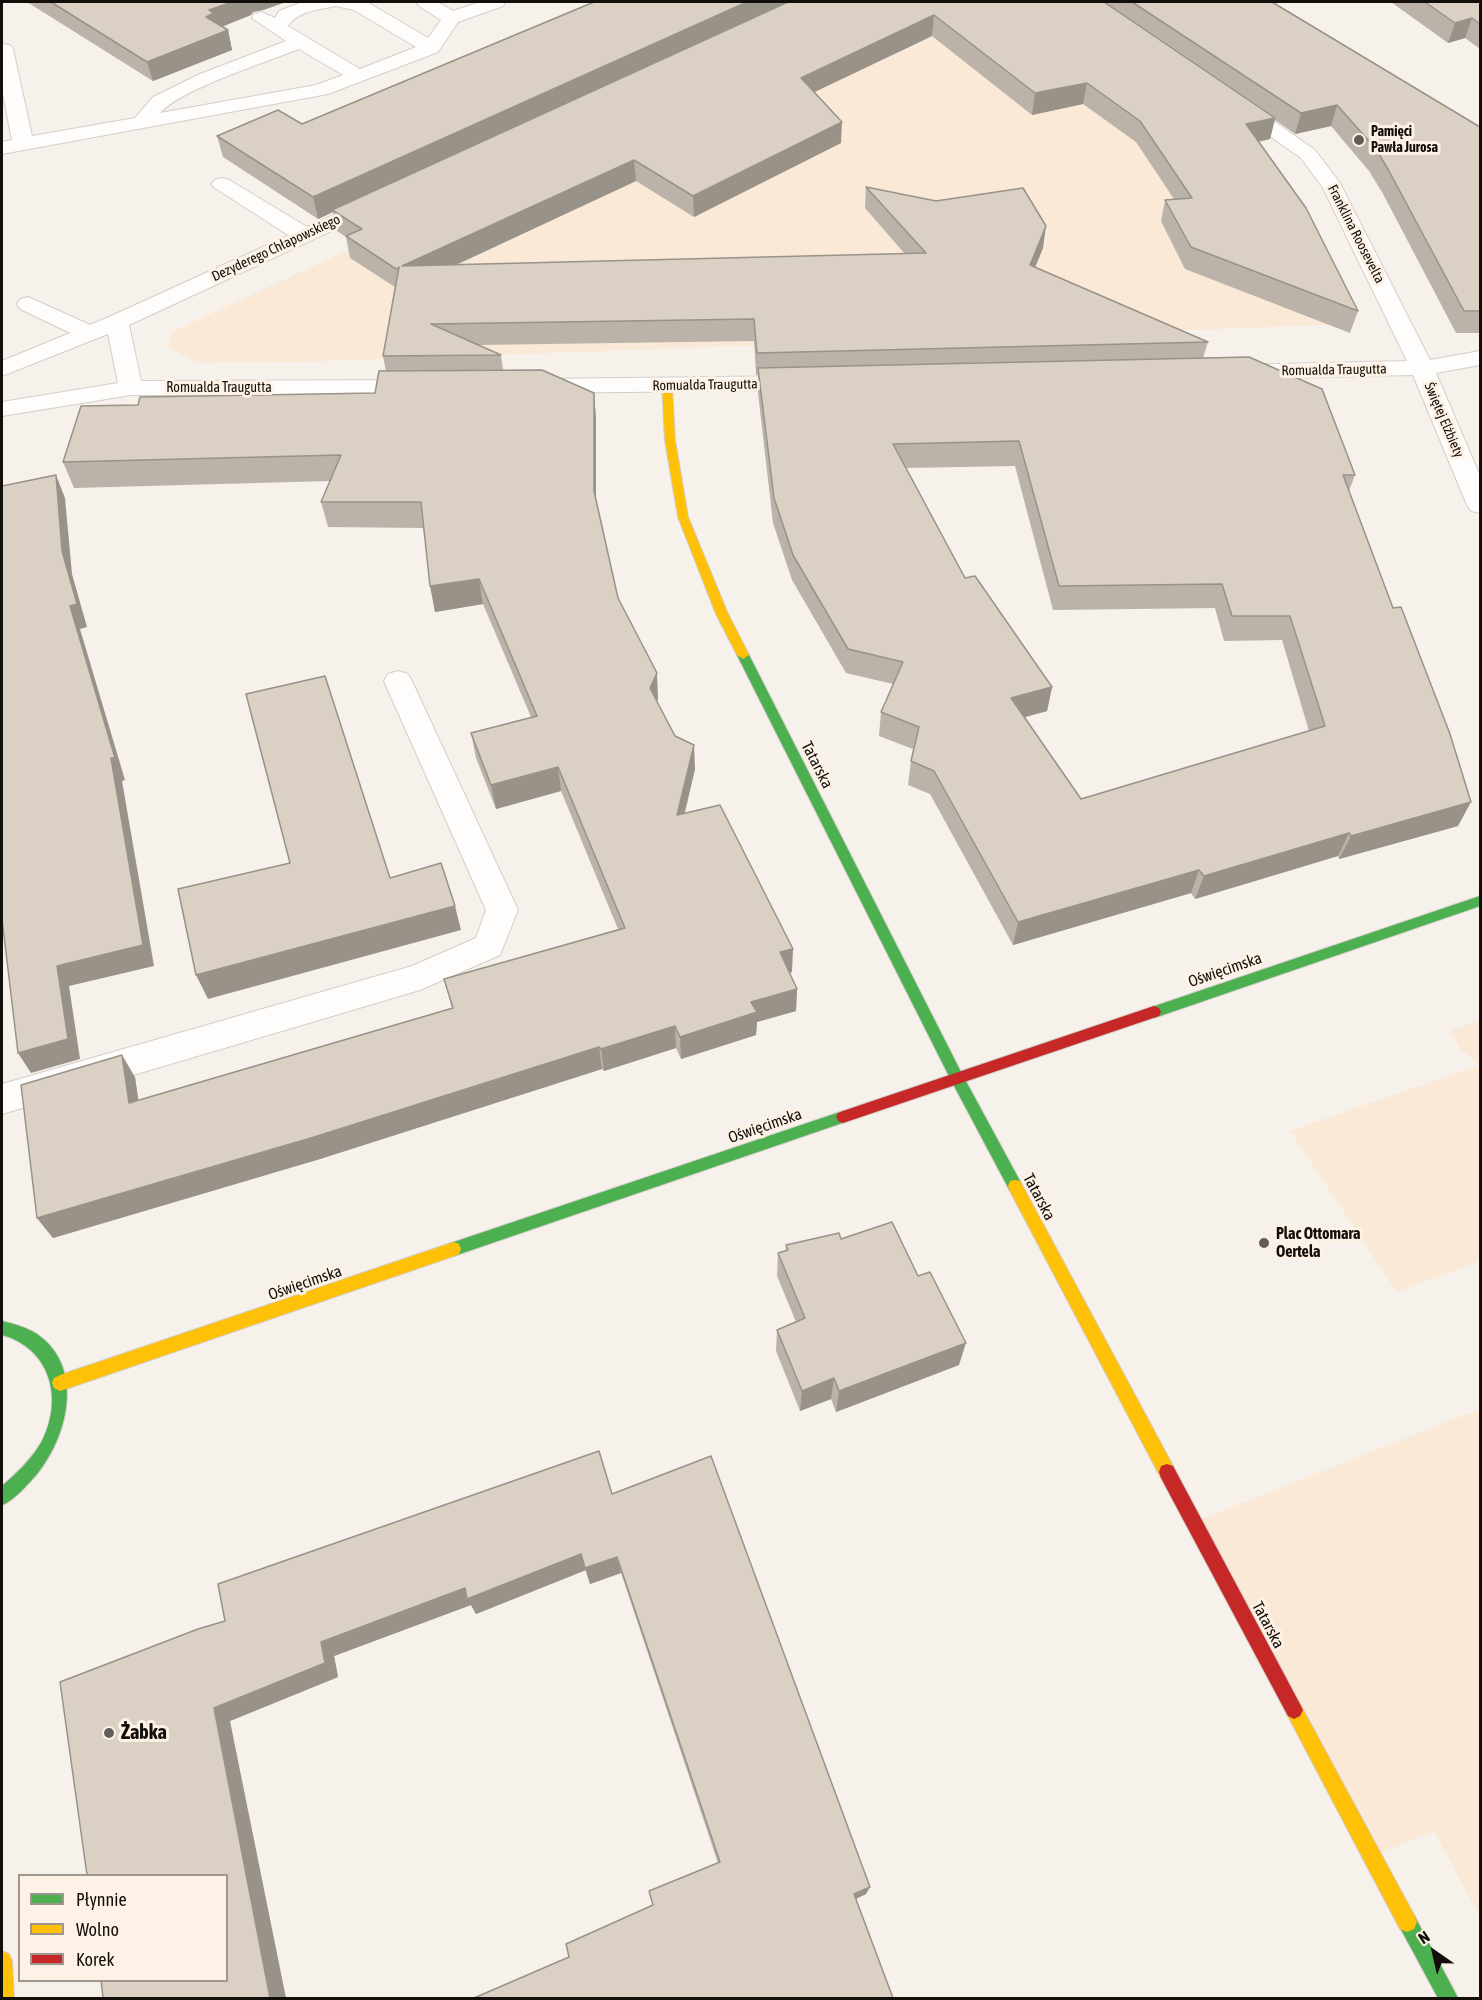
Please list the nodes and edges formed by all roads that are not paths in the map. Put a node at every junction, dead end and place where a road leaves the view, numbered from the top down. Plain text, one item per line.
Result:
1 (330, 2) edge
2 (342, 2) edge
3 (426, 2) edge
4 (496, 2) edge
5 (451, 18) junction
6 (300, 42) junction
7 (431, 48) junction
8 (3, 49) edge
9 (358, 76) junction
10 (1220, 93) edge
11 (142, 123) junction
12 (23, 144) junction
13 (2, 148) edge
14 (222, 184) dead end
15 (390, 195) edge
16 (304, 235) junction
17 (28, 304) dead end
18 (117, 322) junction
19 (89, 333) junction
20 (1480, 358) edge
21 (1422, 368) junction
22 (2, 369) edge
23 (1216, 373) edge
24 (822, 382) edge
25 (667, 386) junction
26 (440, 387) edge
27 (512, 387) edge
28 (131, 388) junction
29 (2, 409) edge
30 (1480, 505) edge
31 (398, 681) dead end
32 (1480, 901) edge
33 (957, 1078) junction
34 (2, 1099) edge
35 (2, 1328) edge
36 (60, 1383) junction
37 (2, 1497) edge
38 (2, 1961) edge
39 (4, 1998) edge
40 (1448, 1998) edge

1 - 6 street
2 - 7 street
3 - 5 street
4 - 5 street
5 - 7 street
6 - 9 street
6 - 11 street
7 - 9 street
8 - 12 street
9 - 11 street
10 - 21 street, Franklina Roosevelta
11 - 12 street
12 - 13 street
14 - 16 street
15 - 16 street, Dezyderego Chłapowskiego
16 - 18 street, Dezyderego Chłapowskiego
17 - 19 street
18 - 19 street, Dezyderego Chłapowskiego
18 - 28 street
19 - 22 street, Dezyderego Chłapowskiego
20 - 21 street, Romualda Traugutta
21 - 23 street, Romualda Traugutta
21 - 30 street, Świętej Elżbiety
24 - 25 street, Romualda Traugutta
25 - 27 street, Romualda Traugutta
25 - 33 street, Tatarska
26 - 28 street, Romualda Traugutta
28 - 29 street, Romualda Traugutta
31 - 34 street
32 - 33 street, Oświęcimska
33 - 36 street, Oświęcimska
33 - 40 street, Tatarska
35 - 36 street
36 - 37 street
38 - 39 street

